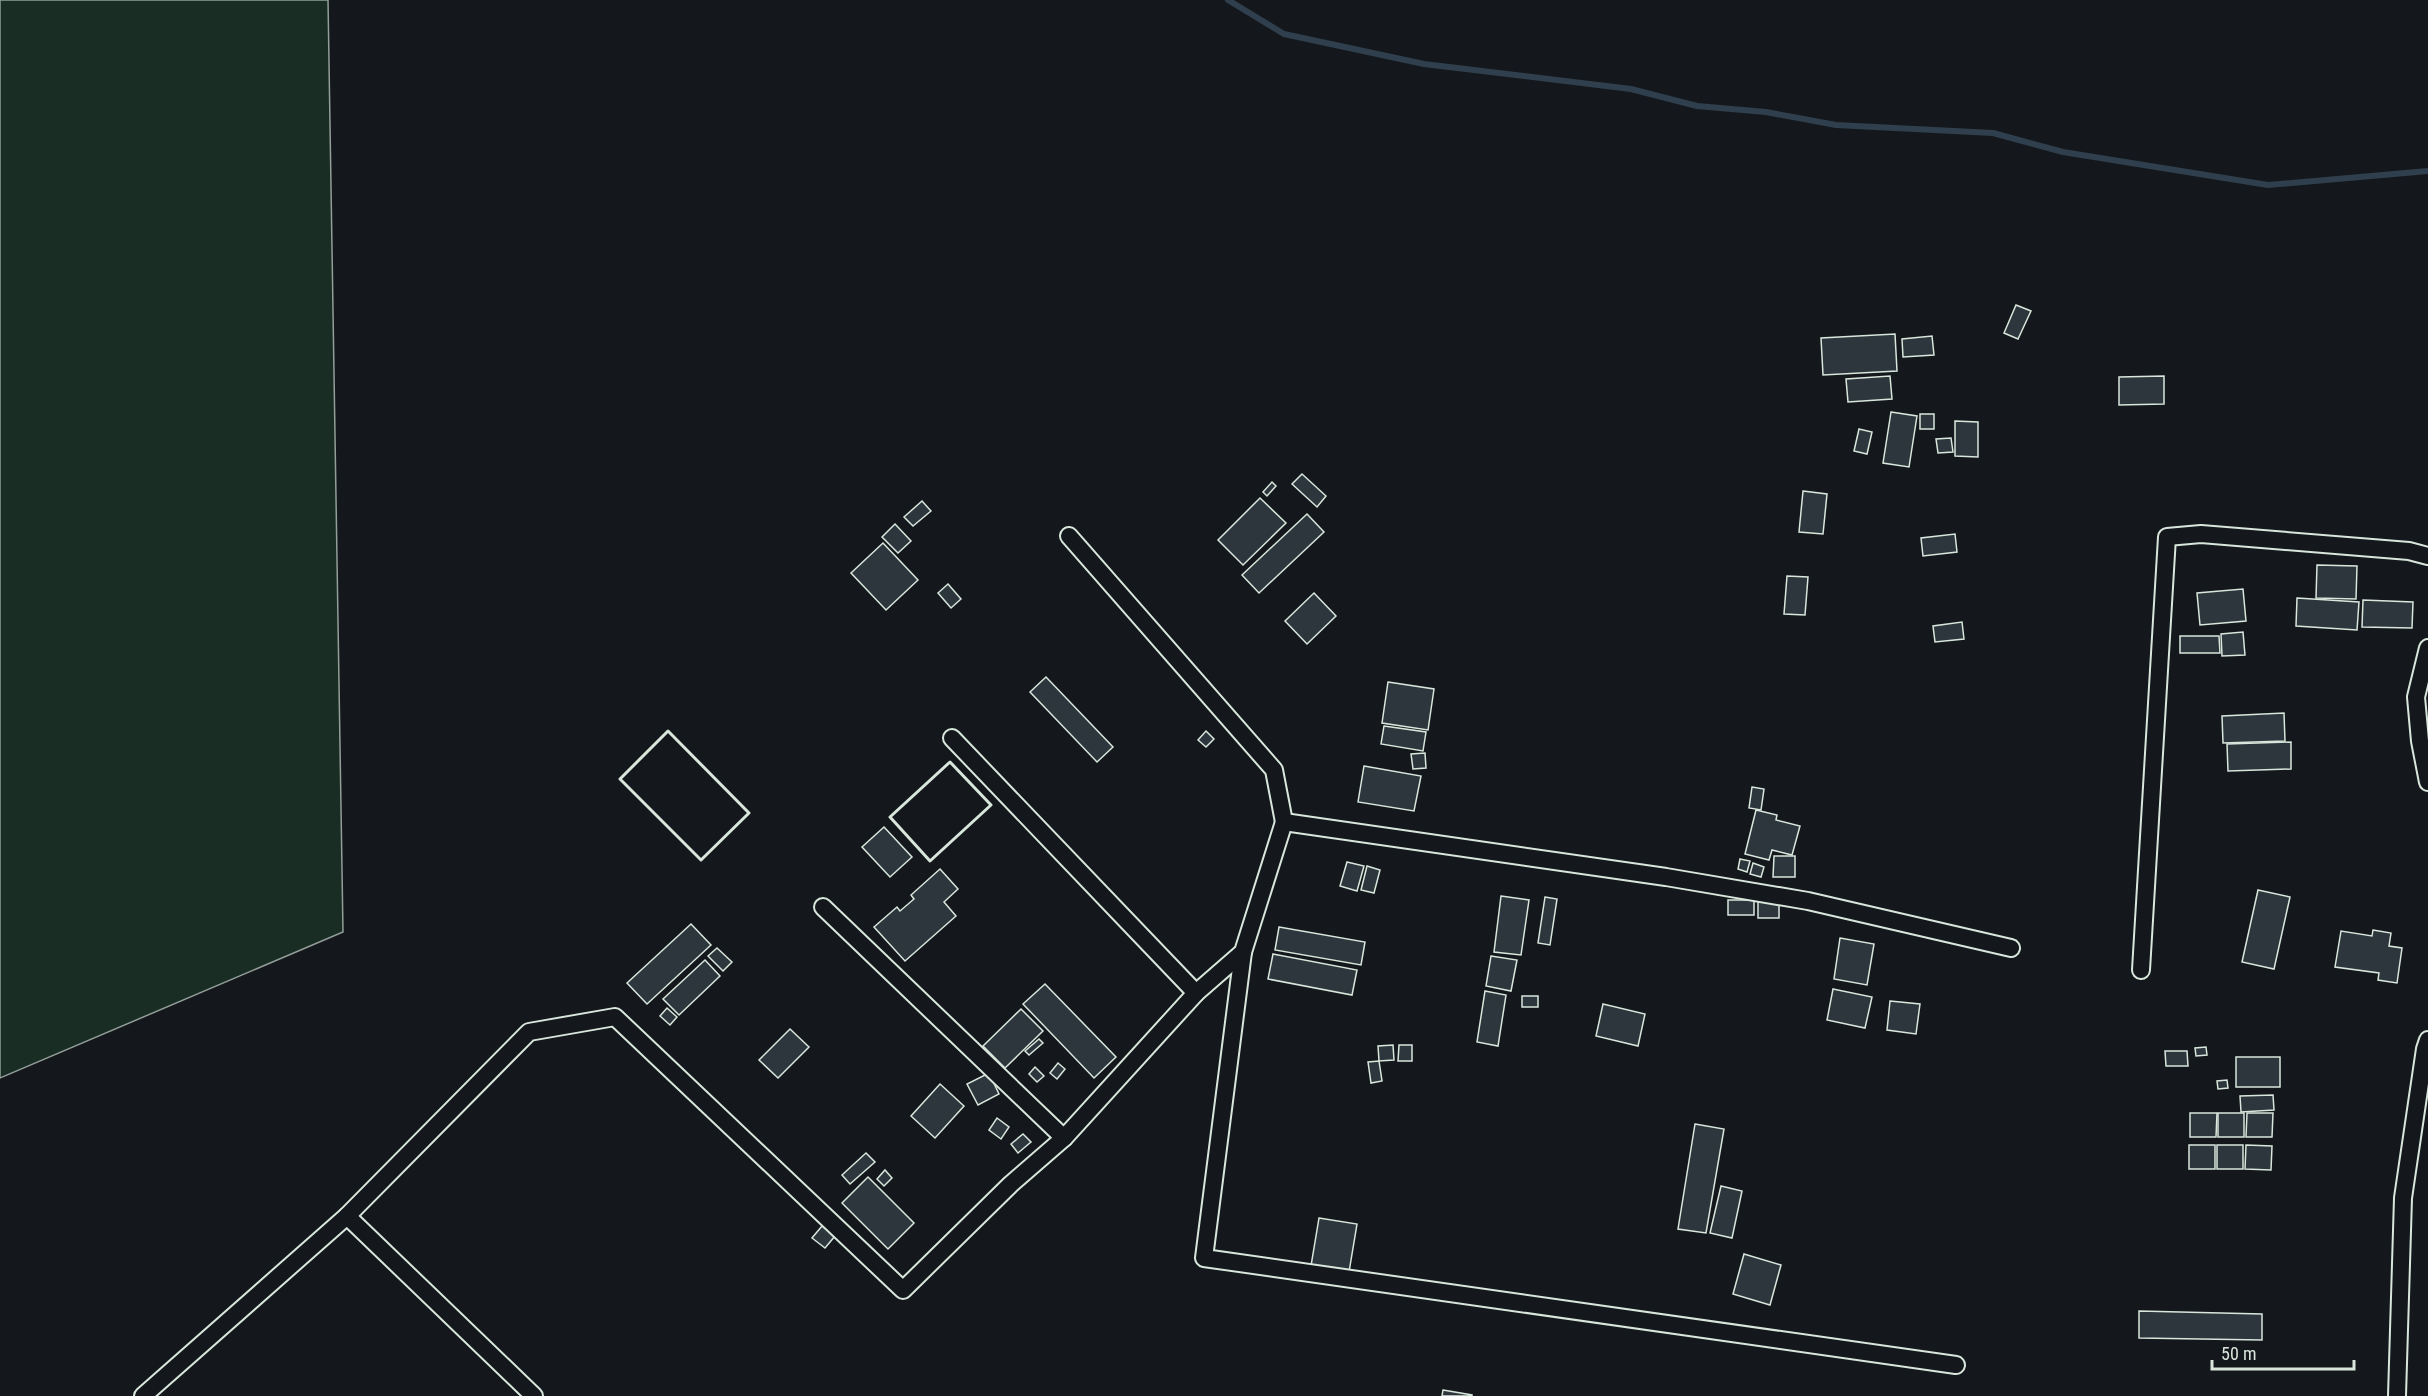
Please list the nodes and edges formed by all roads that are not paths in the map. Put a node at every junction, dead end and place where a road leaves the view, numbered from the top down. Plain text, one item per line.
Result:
1 (1070, 536) dead end
2 (2428, 556) edge
3 (2428, 648) edge
4 (952, 738) dead end
5 (2428, 782) edge
6 (1284, 822) junction
7 (823, 907) dead end
8 (2011, 948) dead end
9 (1244, 952) junction
10 (2142, 970) dead end
11 (1196, 993) junction
12 (2428, 1041) edge
13 (1064, 1138) junction
14 (347, 1216) junction
15 (1956, 1365) dead end
16 (143, 1396) edge
17 (534, 1396) edge
18 (2397, 1396) edge

1 - 6 street
2 - 10 street
3 - 5 street
4 - 11 street
6 - 8 street
6 - 9 street
7 - 13 street
9 - 11 street
9 - 15 street
11 - 13 street
12 - 18 street
13 - 14 street
14 - 16 street
14 - 17 street

